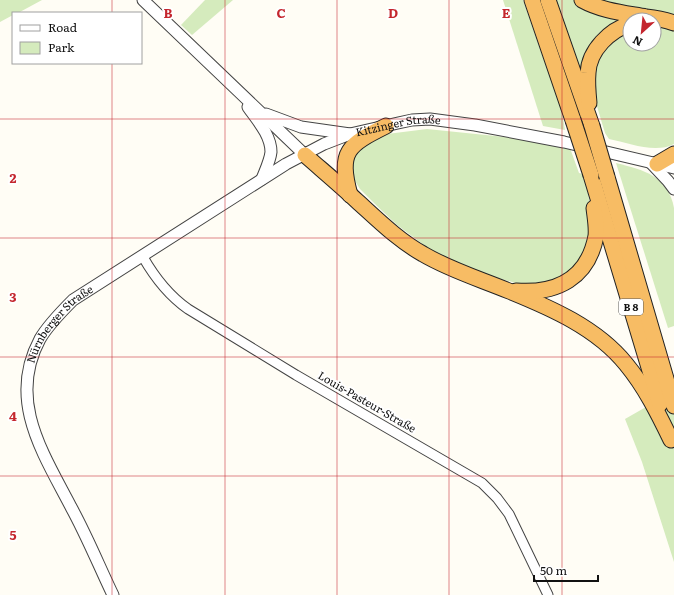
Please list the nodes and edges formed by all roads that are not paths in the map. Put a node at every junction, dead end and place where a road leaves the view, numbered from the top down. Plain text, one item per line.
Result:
1 (143, 0) edge
2 (532, 0) edge
3 (548, 0) edge
4 (582, 0) edge
5 (622, 14) edge
6 (662, 22) edge
7 (674, 24) edge
8 (622, 28) edge
9 (234, 87) junction
10 (258, 110) junction
11 (386, 126) junction
12 (592, 126) junction
13 (350, 134) junction
14 (674, 154) edge
15 (305, 155) junction
16 (654, 164) junction
17 (674, 168) edge
18 (591, 175) junction
19 (262, 179) junction
20 (674, 189) edge
21 (350, 195) junction
22 (143, 257) junction
23 (508, 291) junction
24 (674, 406) edge
25 (672, 445) edge
26 (114, 595) edge
27 (548, 595) edge

1 - 9 street
2 - 18 highway, B 8, bridge
3 - 12 highway, B 8
4 - 5 highway
6 - 7 highway
8 - 12 highway
9 - 10 street
9 - 19 street
10 - 13 street
10 - 15 street
11 - 13 street, Kitzinger Straße
11 - 16 street, Kitzinger Straße
11 - 21 highway
12 - 24 highway, B 8, bridge
13 - 15 street, Kitzinger Straße
14 - 16 highway
15 - 19 street, Nürnberger Straße
15 - 21 highway
16 - 17 street, Kitzinger Straße
16 - 20 street
18 - 23 highway
18 - 25 highway, B 8
19 - 22 street, Nürnberger Straße
21 - 23 highway
22 - 26 street, Nürnberger Straße
22 - 27 street, Louis-Pasteur-Straße
23 - 25 highway

